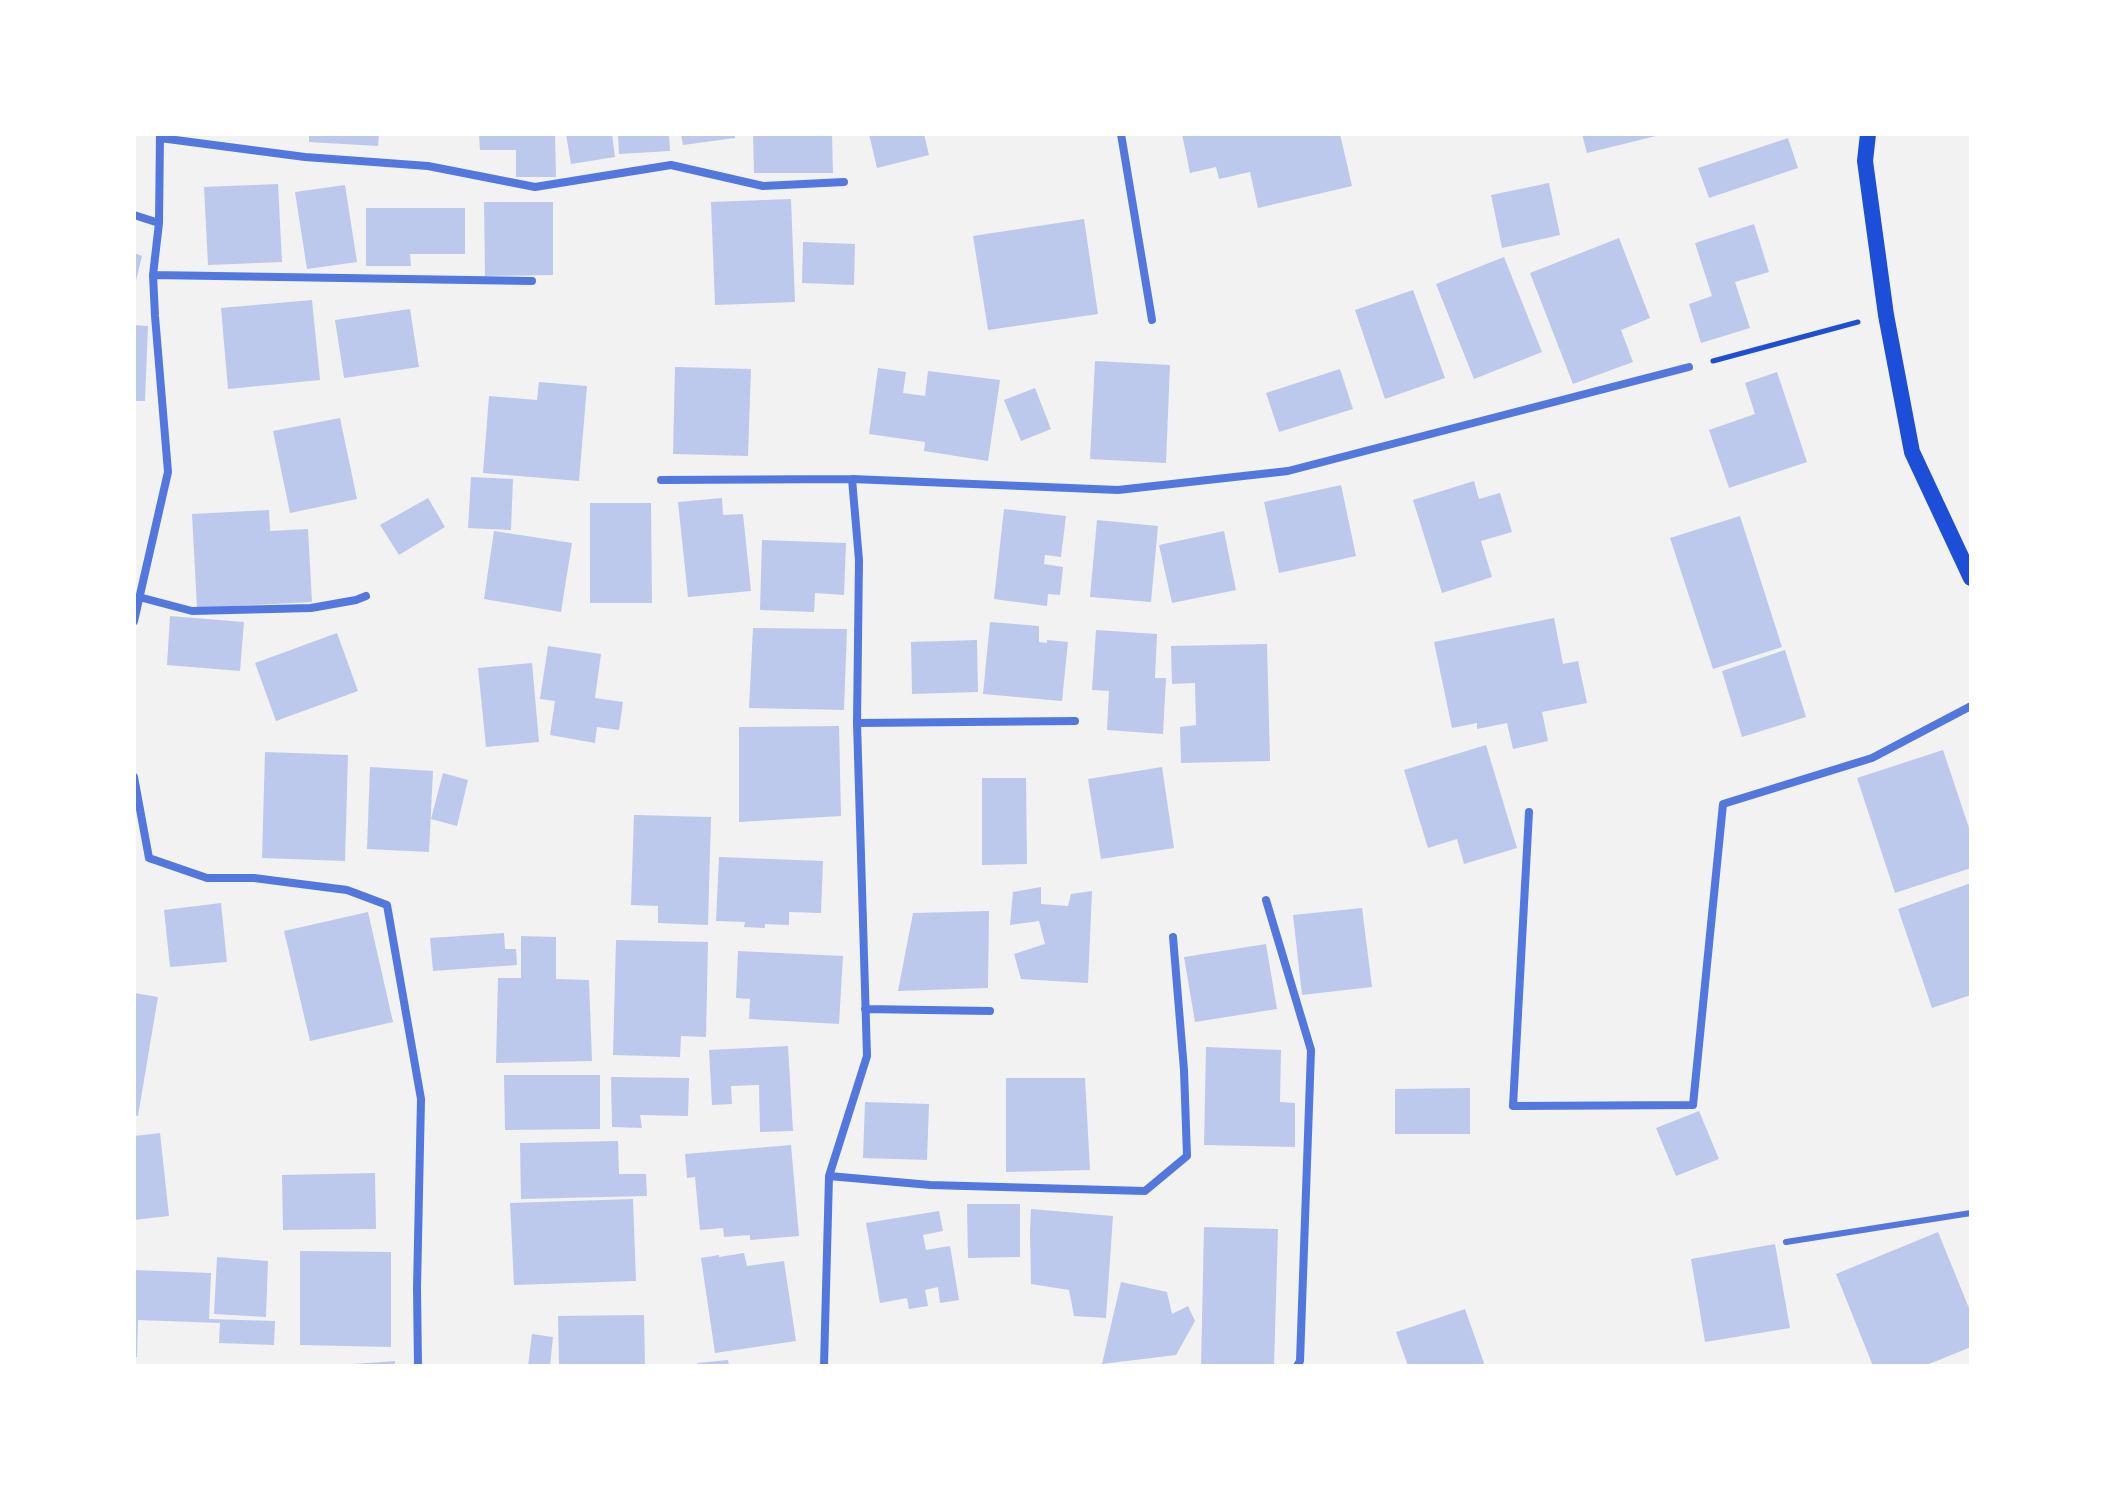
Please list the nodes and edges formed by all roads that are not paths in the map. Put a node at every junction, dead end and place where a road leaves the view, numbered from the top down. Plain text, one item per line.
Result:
1 (1121, 134) edge
2 (1868, 134) edge
3 (160, 136) edge
4 (844, 182) dead end
5 (134, 215) edge
6 (159, 223) junction
7 (153, 275) junction
8 (532, 281) dead end
9 (1152, 320) dead end
10 (1689, 367) road end
11 (852, 479) junction
12 (661, 480) dead end
13 (1971, 578) edge
14 (366, 596) dead end
15 (139, 597) junction
16 (134, 618) edge
17 (1971, 706) edge
18 (1075, 721) dead end
19 (857, 723) junction
20 (134, 777) edge
21 (1529, 812) dead end
22 (1266, 900) dead end
23 (1173, 937) dead end
24 (865, 1009) junction
25 (990, 1011) dead end
26 (829, 1176) junction
27 (1971, 1213) edge
28 (1786, 1242) dead end
29 (418, 1366) edge
30 (824, 1366) edge
31 (1297, 1366) edge

1 - 9 street
2 - 13 main road
3 - 4 street
3 - 6 street
5 - 6 street
6 - 7 street
7 - 8 street
7 - 15 street
10 - 11 street
11 - 12 street
11 - 19 street
14 - 15 street
15 - 16 street
17 - 21 street
18 - 19 street
19 - 24 street
20 - 29 street
22 - 31 street
23 - 26 street
24 - 25 street
24 - 26 street
26 - 30 street
27 - 28 lane

